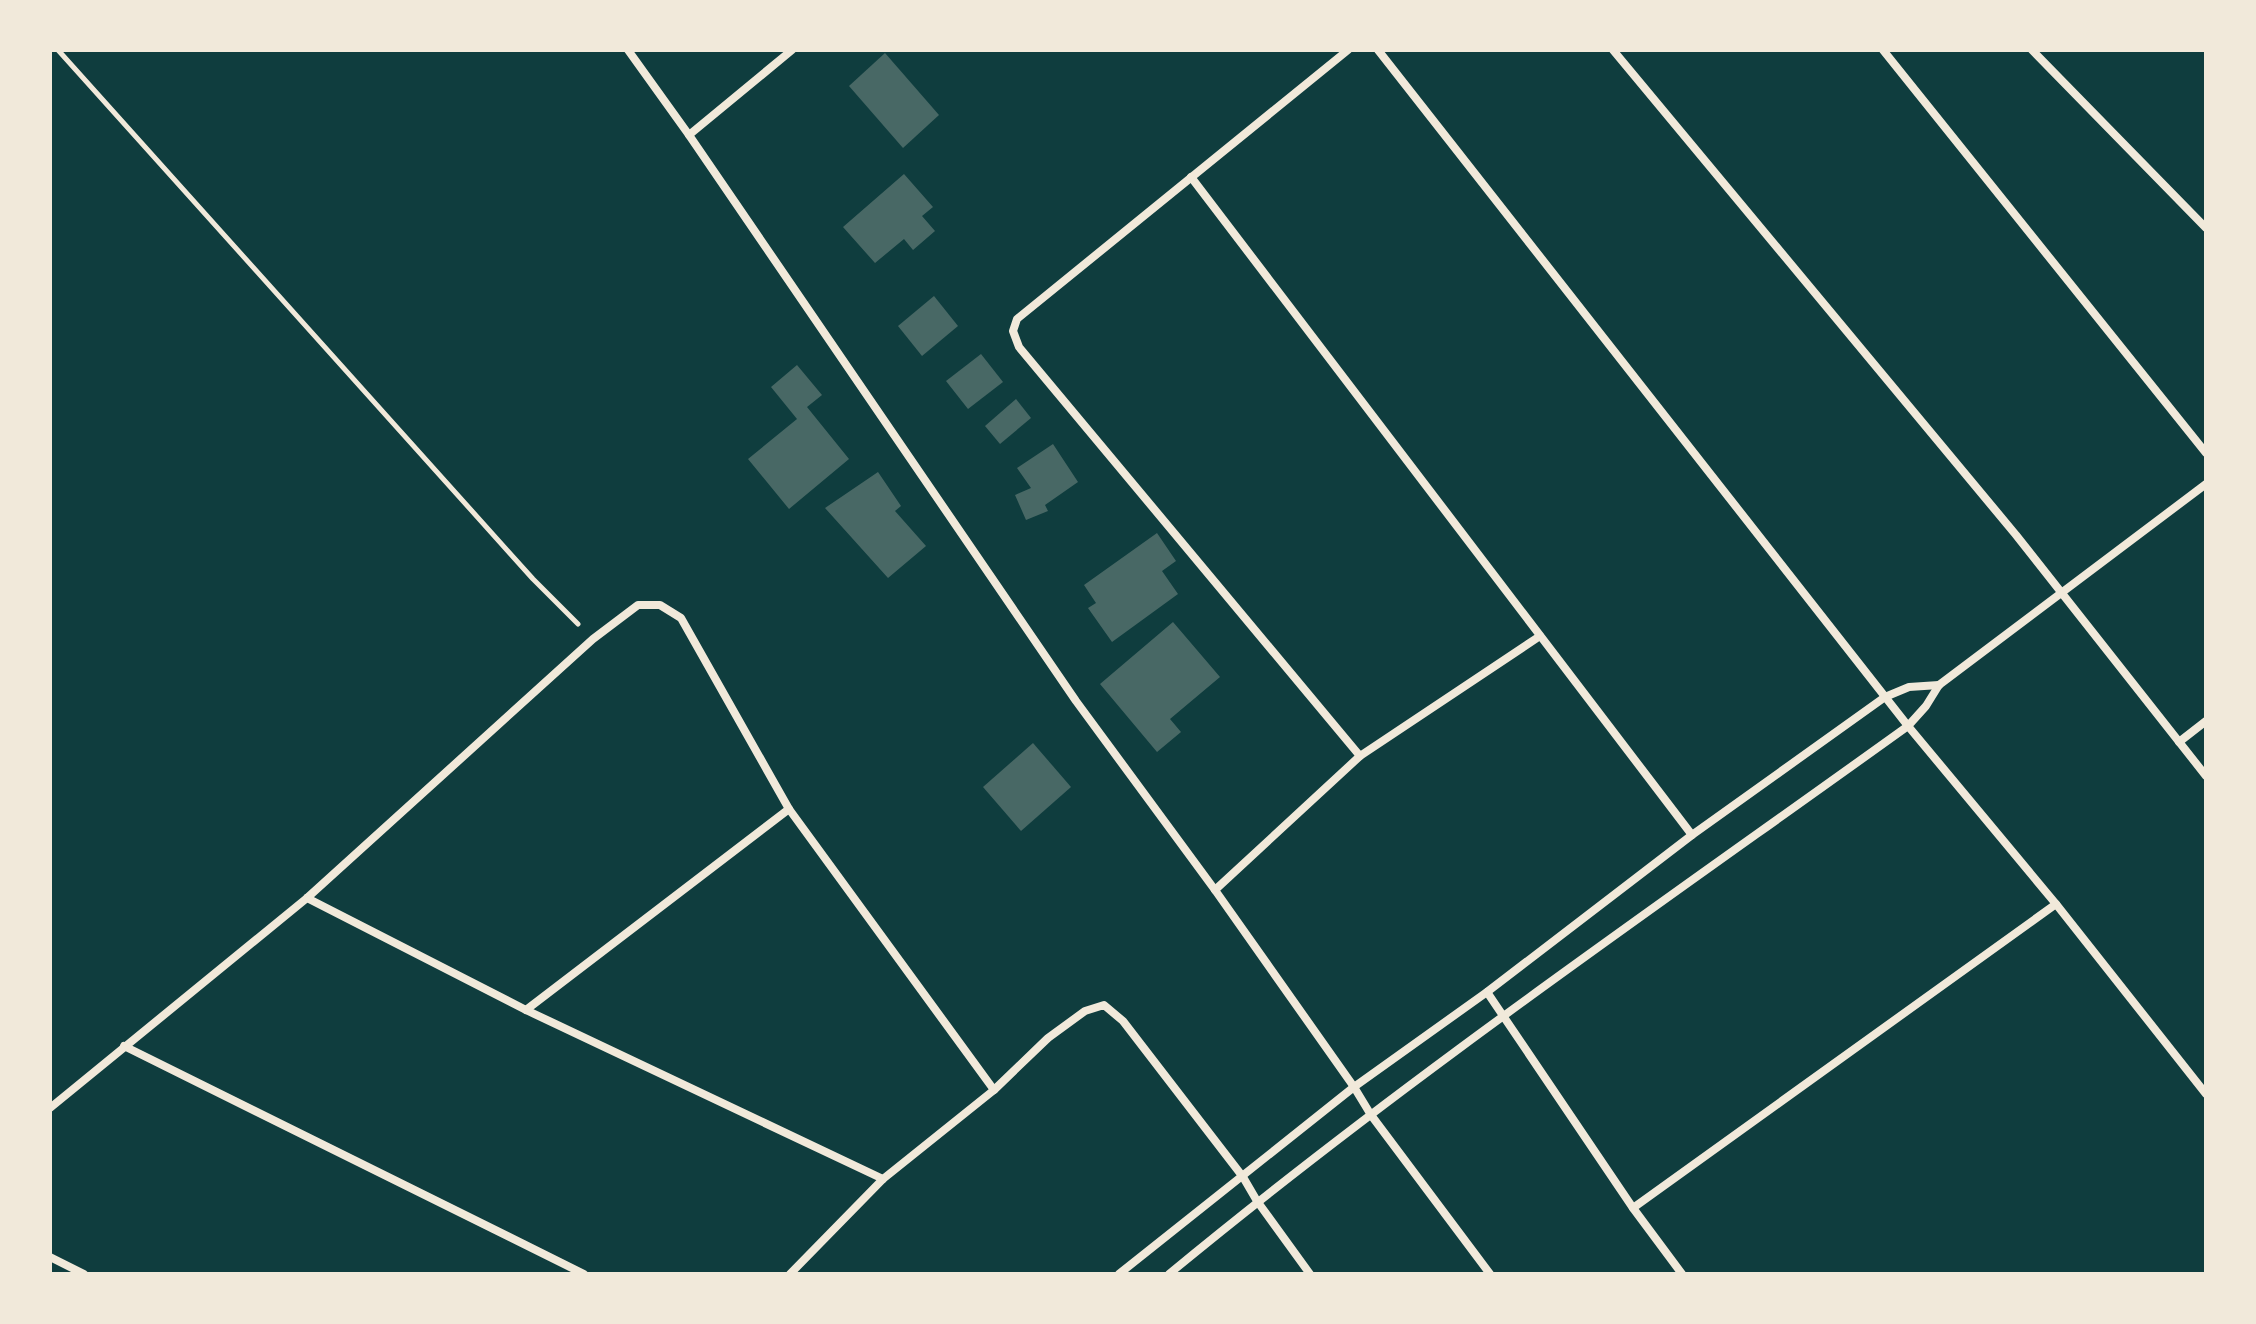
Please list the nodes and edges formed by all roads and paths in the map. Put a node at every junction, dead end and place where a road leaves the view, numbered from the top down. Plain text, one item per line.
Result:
1 (58, 50) edge
2 (628, 50) edge
3 (792, 50) edge
4 (1348, 50) edge
5 (1378, 50) edge
6 (1613, 50) edge
7 (1883, 50) edge
8 (2032, 50) edge
9 (689, 135) junction
10 (1191, 177) junction
11 (2206, 228) edge
12 (2206, 453) edge
13 (2206, 484) edge
14 (2060, 593) junction
15 (1540, 636) junction
16 (593, 639) junction
17 (1939, 685) junction
18 (1885, 697) junction
19 (2206, 721) edge
20 (1908, 726) junction
21 (2179, 742) junction
22 (1360, 756) junction
23 (2206, 776) edge
24 (789, 809) junction
25 (1692, 835) junction
26 (1215, 890) junction
27 (307, 898) junction
28 (2056, 904) junction
29 (1487, 992) junction
30 (526, 1010) junction
31 (1502, 1018) junction
32 (124, 1046) junction
33 (1354, 1087) junction
34 (994, 1090) junction
35 (2206, 1094) edge
36 (50, 1108) edge
37 (1371, 1115) junction
38 (1243, 1177) junction
39 (883, 1179) junction
40 (1257, 1201) junction
41 (1633, 1208) junction
42 (50, 1257) edge
43 (84, 1274) edge
44 (584, 1274) edge
45 (790, 1274) edge
46 (1119, 1274) edge
47 (1169, 1274) edge
48 (1310, 1274) edge
49 (1490, 1274) edge
50 (1682, 1274) edge

1 - 16 path
2 - 9 street
3 - 9 street
4 - 10 street
5 - 18 street
6 - 14 street
7 - 12 street
8 - 11 street
9 - 26 street
10 - 15 street
10 - 22 street
13 - 14 street
14 - 17 street
14 - 21 street
15 - 22 street
15 - 25 street
16 - 24 street
16 - 27 street
17 - 18 street
17 - 20 street
18 - 20 street
18 - 25 street
19 - 21 street
20 - 28 street
20 - 31 street
21 - 23 street
22 - 26 street
24 - 30 street
24 - 34 street
25 - 29 street
26 - 33 street
27 - 30 street
27 - 32 street
28 - 35 street
28 - 41 street
29 - 31 street
29 - 33 street
30 - 39 street
31 - 37 street
31 - 41 street
32 - 36 street
32 - 44 street
33 - 37 street
33 - 38 street
34 - 38 street
34 - 39 street
37 - 40 street
37 - 49 street
38 - 40 street
38 - 46 street
39 - 45 street
40 - 47 street
40 - 48 street
41 - 50 street
42 - 43 street

